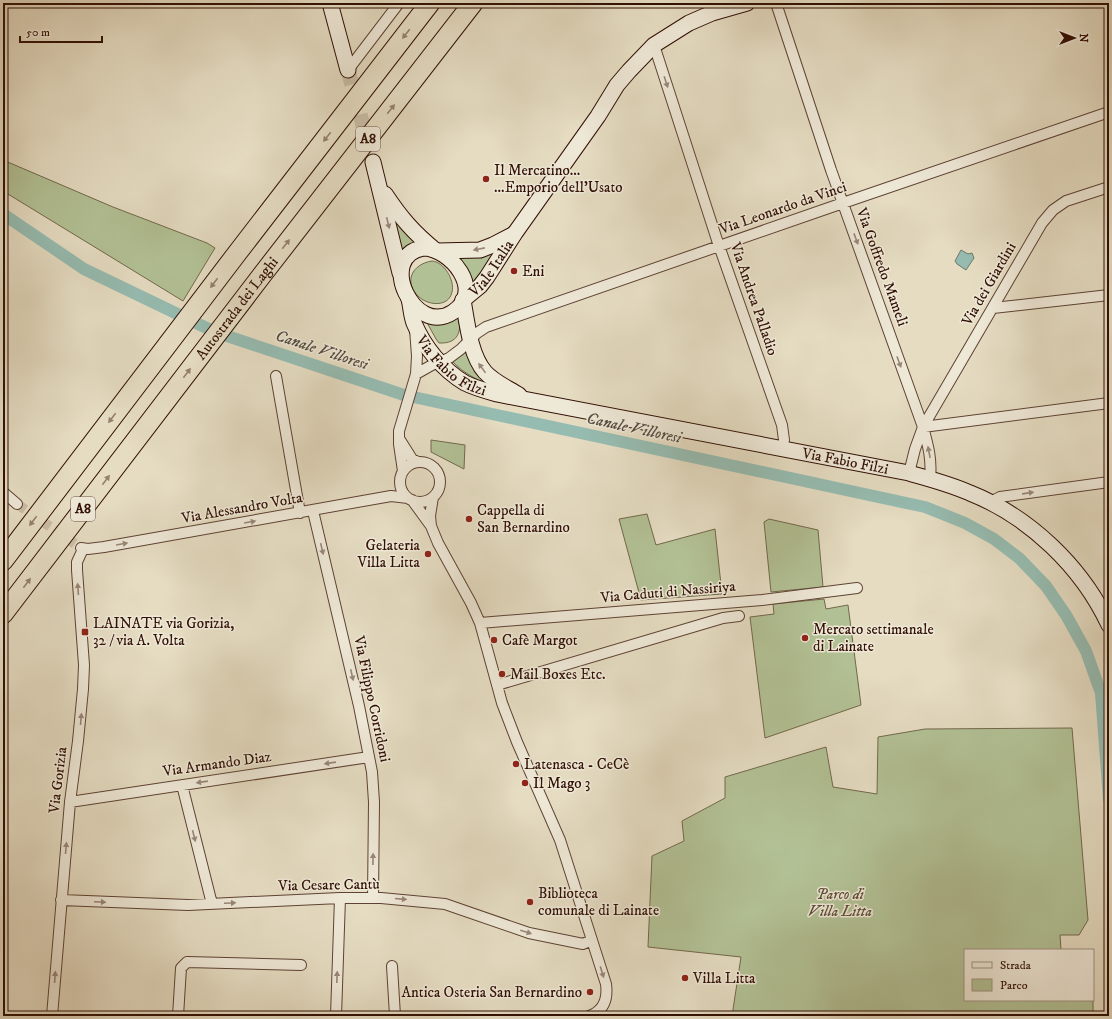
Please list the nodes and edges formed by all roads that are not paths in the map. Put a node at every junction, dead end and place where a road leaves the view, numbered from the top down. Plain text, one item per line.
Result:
1 (330, 3) edge
2 (399, 3) edge
3 (430, 3) edge
4 (473, 3) edge
5 (776, 3) edge
6 (742, 4) edge
7 (654, 45) junction
8 (348, 70) joint
9 (1109, 112) edge
10 (373, 162) tunnel mouth
11 (379, 185) junction
12 (1109, 187) edge
13 (842, 202) junction
14 (515, 233) junction
15 (719, 246) junction
16 (436, 251) junction
17 (401, 276) junction
18 (1109, 295) edge
19 (409, 299) junction
20 (463, 300) junction
21 (993, 308) junction
22 (414, 321) junction
23 (471, 339) junction
24 (440, 362) junction
25 (416, 374) junction
26 (276, 376) dead end
27 (525, 399) junction
28 (1109, 403) edge
29 (923, 427) junction
30 (399, 438) junction
31 (782, 449) junction
32 (418, 462) junction
33 (403, 471) junction
34 (909, 473) junction
35 (930, 478) junction
36 (1109, 482) edge
37 (3, 492) edge
38 (433, 497) junction
39 (410, 499) junction
40 (992, 503) junction
41 (17, 504) tunnel mouth
42 (313, 511) junction
43 (300, 513) junction
44 (431, 526) junction
45 (82, 548) joint
46 (3, 561) edge
47 (857, 588) dead end
48 (3, 614) edge
49 (739, 616) dead end
50 (480, 623) junction
51 (1109, 625) edge
52 (497, 685) junction
53 (369, 757) junction
54 (182, 785) junction
55 (70, 802) junction
56 (340, 898) junction
57 (373, 898) junction
58 (61, 900) junction
59 (212, 904) junction
60 (592, 940) junction
61 (301, 965) dead end
62 (392, 966) dead end
63 (52, 1016) edge
64 (178, 1016) edge
65 (336, 1016) edge
66 (395, 1016) edge
67 (590, 1016) edge

1 - 8 street
2 - 8 street
3 -> 46 highway, A8
48 -> 4 highway, Autostrada dei Laghi / A8
5 - 13 street, Via Goffredo Mameli
6 - 7 street, Viale Italia
7 - 14 street, Viale Italia
7 -> 15 street, Via Andrea Palladio
9 - 13 street, Via Leonardo da Vinci
10 - 11 street
11 - 16 street
11 -> 17 street
12 - 21 street, Via dei Giardini
13 - 15 street, Via Leonardo da Vinci
13 -> 29 street, Via Goffredo Mameli
14 -> 16 street, Viale Italia
14 - 20 street, Viale Italia
15 - 23 street, Via Leonardo da Vinci
15 - 31 street, Via Andrea Palladio
16 - 17 street
16 - 20 street
17 - 19 street
18 - 21 street
19 - 20 street
19 - 22 street, Via Fabio Filzi
20 - 23 street, Via Fabio Filzi
21 - 29 street, Via dei Giardini
22 - 24 street, Via Fabio Filzi
22 - 25 street
23 - 24 street, Via Leonardo da Vinci
27 -> 23 street, Via Fabio Filzi
24 - 25 street, Via Leonardo da Vinci
24 - 27 street, Via Fabio Filzi
25 - 30 street
26 - 43 street
27 - 31 street, Via Fabio Filzi
28 - 29 street
29 - 34 street
35 -> 29 street, Via Goffredo Mameli
30 - 32 street
30 - 33 street
31 - 34 street, Via Fabio Filzi
32 - 33 street
32 - 38 street
33 - 39 street
34 - 35 street, Via Fabio Filzi
35 - 40 street, Via Fabio Filzi
40 -> 36 street
37 - 41 street
38 - 39 street
38 - 44 street
39 - 42 street, Via Alessandro Volta
39 - 44 street
40 - 51 street, Via Fabio Filzi
42 - 43 street, Via Alessandro Volta
42 -> 53 street, Via Filippo Corridoni
45 -> 43 street, Via Alessandro Volta
44 - 50 street
55 -> 45 street, Via Gorizia
47 - 50 street, Via Caduti di Nassiriya
49 - 52 street
50 - 52 street
52 - 60 street
53 -> 54 street, Via Armando Diaz
57 -> 53 street, Via Filippo Corridoni
54 - 55 street, Via Armando Diaz
54 -> 59 street
58 -> 55 street, Via Gorizia
56 - 57 street, Via Cesare Cantù
59 -> 56 street, Via Cesare Cantù
65 -> 56 street
57 -> 60 street, Via Cesare Cantù
58 -> 59 street, Via Cesare Cantù
63 -> 58 street, Via Gorizia
60 -> 67 street
61 - 64 street
62 - 66 street

